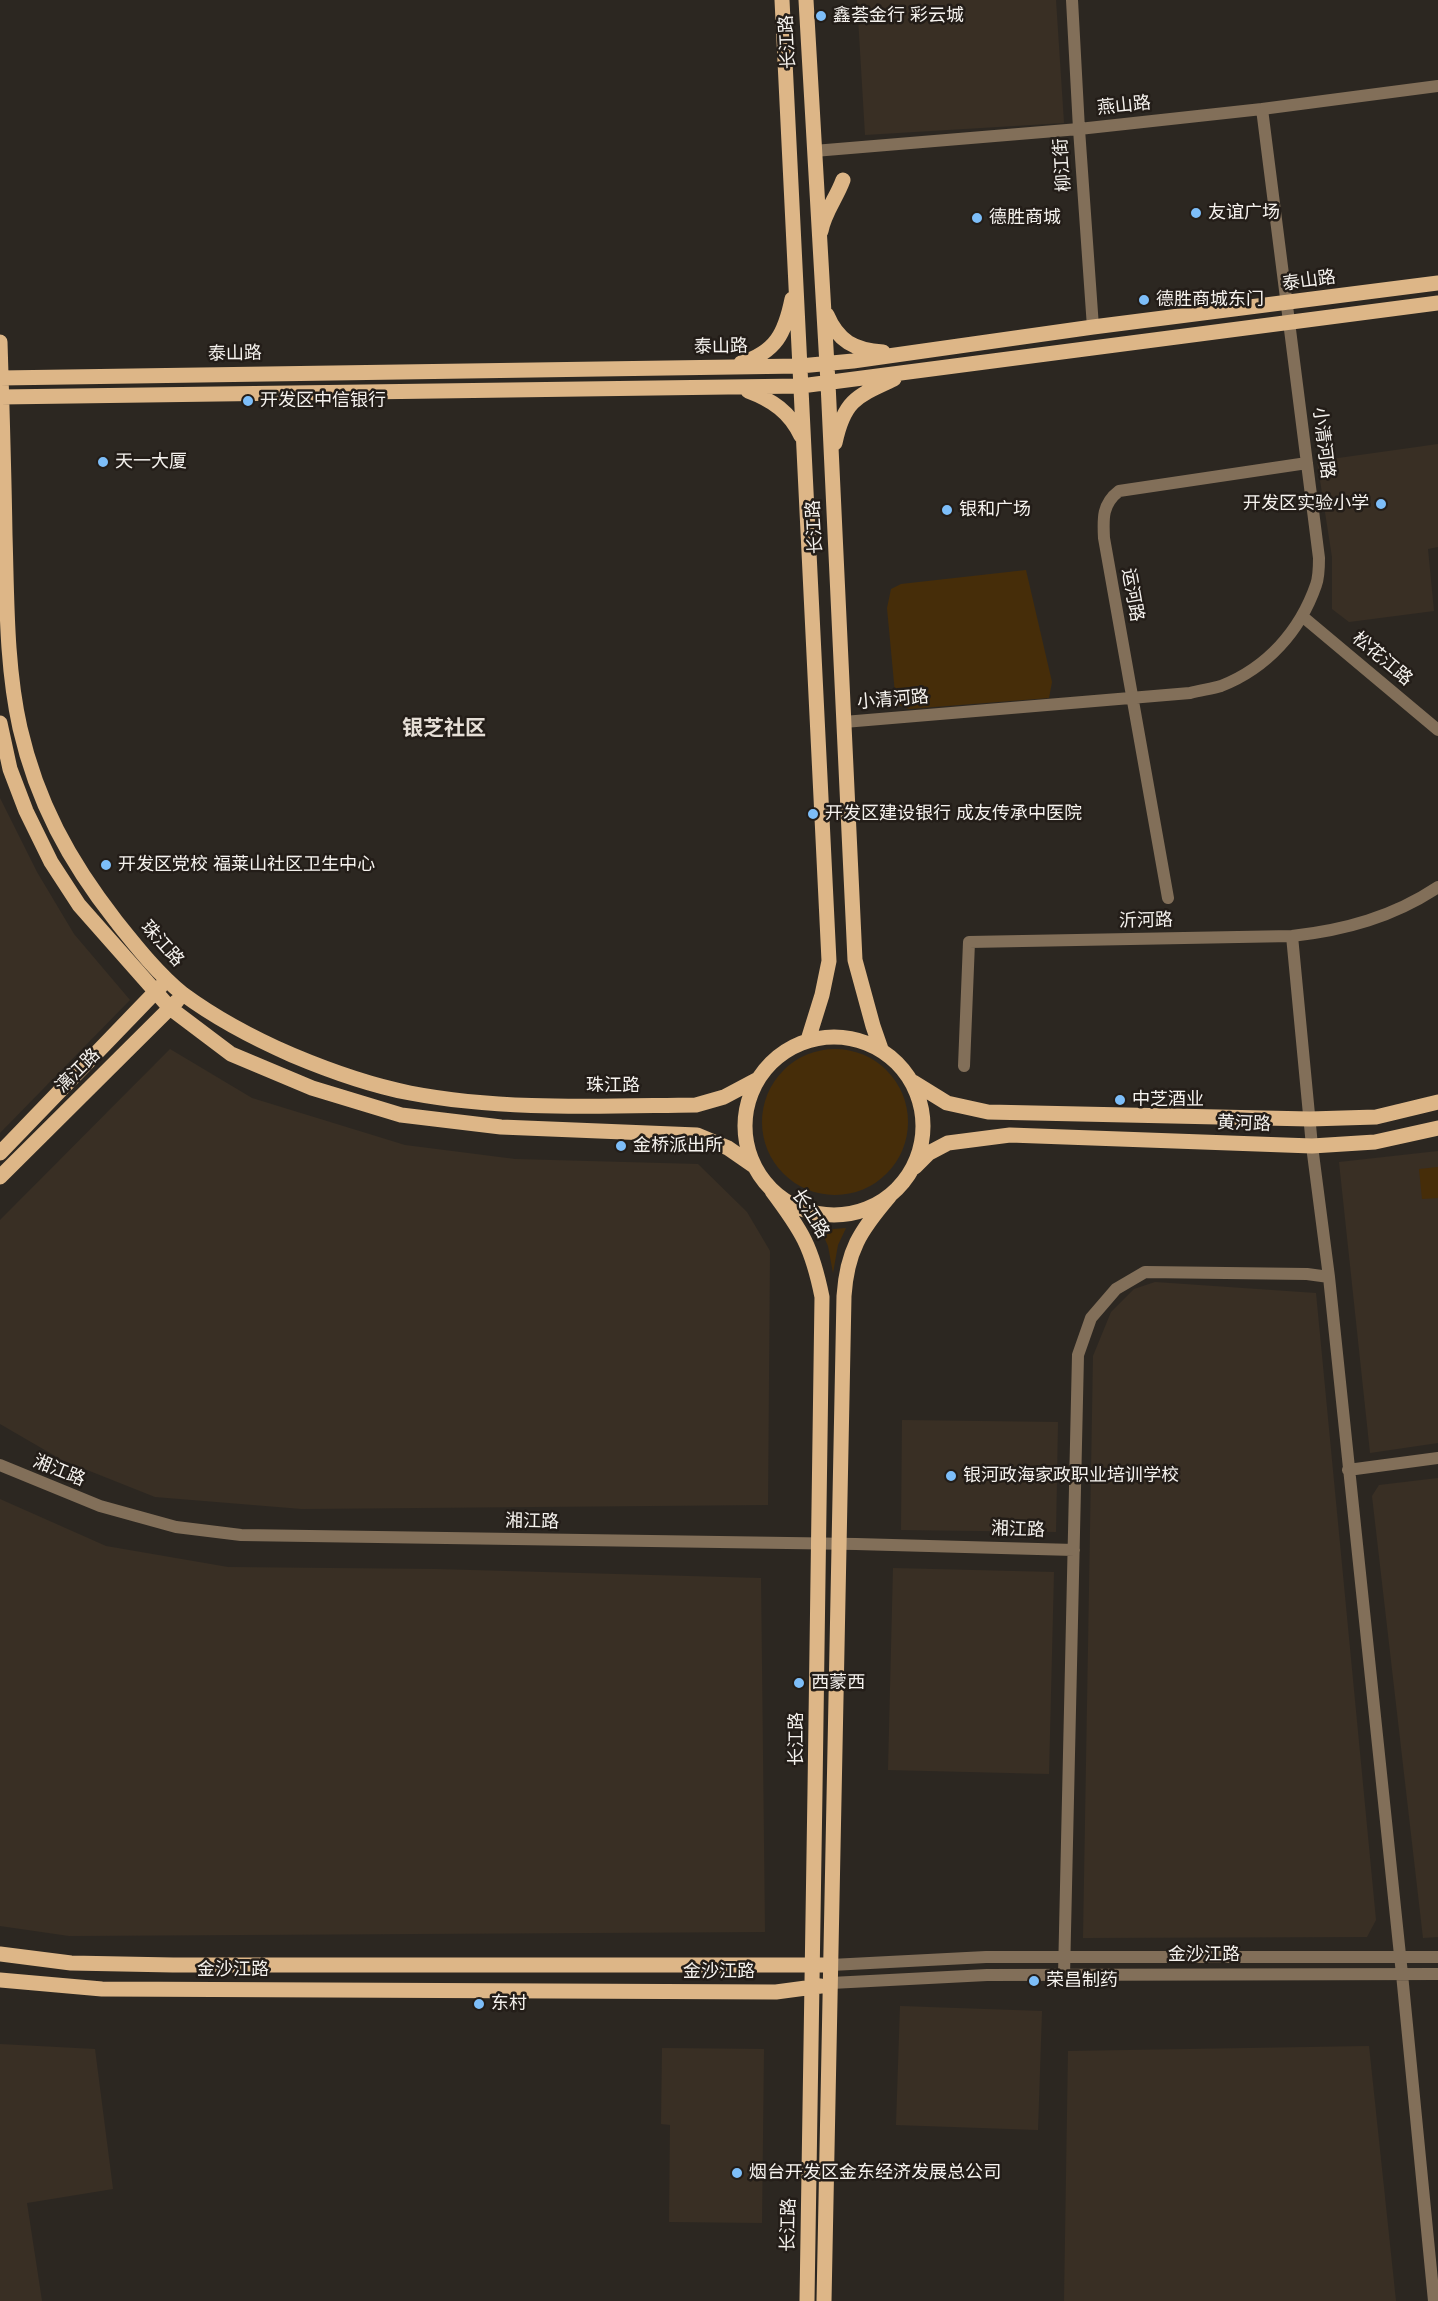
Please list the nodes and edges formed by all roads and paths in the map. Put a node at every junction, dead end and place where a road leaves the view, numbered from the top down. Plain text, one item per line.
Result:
1 (782, 0) edge
2 (806, 0) edge
3 (1072, 0) edge
4 (1438, 86) edge
5 (1262, 109) junction
6 (1079, 129) junction
7 (814, 151) junction
8 (843, 180) dead end
9 (819, 240) junction
10 (795, 282) junction
11 (1438, 283) edge
12 (823, 302) junction
13 (1438, 303) edge
14 (1286, 304) junction
15 (1289, 324) junction
16 (1093, 327) junction
17 (0, 342) edge
18 (906, 353) junction
19 (826, 363) junction
20 (732, 366) junction
21 (800, 366) junction
22 (909, 372) junction
23 (1, 378) edge
24 (828, 383) junction
25 (801, 386) junction
26 (733, 387) junction
27 (1, 397) edge
28 (804, 450) junction
29 (1307, 463) junction
30 (832, 476) junction
31 (1302, 616) junction
32 (1132, 697) junction
33 (844, 722) junction
34 (0, 723) edge
35 (1438, 730) edge
36 (1438, 887) edge
37 (1168, 898) dead end
38 (1292, 936) junction
39 (167, 979) junction
40 (155, 992) junction
41 (184, 994) junction
42 (170, 1008) junction
43 (808, 1040) junction
44 (881, 1049) junction
45 (964, 1066) dead end
46 (756, 1080) junction
47 (913, 1082) junction
48 (1438, 1102) edge
49 (1310, 1119) junction
50 (1438, 1128) edge
51 (1312, 1146) junction
52 (0, 1153) edge
53 (754, 1166) junction
54 (913, 1169) junction
55 (0, 1176) edge
56 (772, 1191) junction
57 (890, 1197) junction
58 (1329, 1277) junction
59 (1438, 1458) edge
60 (0, 1465) edge
61 (1348, 1470) junction
62 (818, 1544) junction
63 (838, 1544) junction
64 (1074, 1550) junction
65 (0, 1954) edge
66 (1065, 1957) junction
67 (1400, 1957) junction
68 (1438, 1957) edge
69 (814, 1965) junction
70 (831, 1965) junction
71 (1402, 1974) junction
72 (1438, 1974) edge
73 (1064, 1975) junction
74 (0, 1980) edge
75 (831, 1983) junction
76 (813, 1988) junction
77 (807, 2301) edge
78 (824, 2301) edge
79 (1434, 2301) edge

1 - 10 main road, 长江路
2 - 7 main road, 长江路
3 - 6 street, 柳江街
4 - 5 street, 燕山路
5 - 6 street, 燕山路
5 - 14 street, 小清河路
6 - 7 street, 燕山路
6 - 16 street, 柳江街
7 - 9 main road, 长江路
8 - 9 main road
9 - 12 main road, 长江路
10 - 20 main road
10 - 21 main road, 长江路
11 - 14 main road, 泰山路
12 - 18 main road
12 - 19 main road, 长江路
13 - 15 main road
14 - 15 street, 小清河路
14 - 16 main road, 泰山路
15 - 22 main road
15 - 29 street, 小清河路
16 - 18 main road, 泰山路
17 - 23 main road, 珠江路
18 - 19 main road, 泰山路
19 - 21 main road, 泰山路
19 - 24 main road, 长江路
20 - 21 main road, 泰山路
20 - 23 main road, 泰山路
21 - 25 main road, 长江路
22 - 24 main road
22 - 30 main road
23 - 27 main road, 珠江路
24 - 25 main road
24 - 30 main road, 长江路
25 - 26 main road
25 - 28 main road, 长江路
26 - 27 main road
26 - 28 main road
27 - 39 main road, 珠江路
28 - 43 main road, 长江路
29 - 31 street, 小清河路
29 - 32 street, 运河路
30 - 33 main road, 长江路
31 - 32 street, 小清河路
31 - 35 street, 松花江路
32 - 33 street, 小清河路
32 - 37 street, 运河路
33 - 44 main road, 长江路
34 - 40 main road
36 - 38 street, 沂河路
38 - 45 street, 沂河路
38 - 49 street
39 - 40 main road, 漓江路
39 - 41 main road, 珠江路
40 - 42 main road
40 - 52 main road, 漓江路
41 - 42 main road, 漓江路
41 - 46 main road, 珠江路
42 - 53 main road
42 - 55 main road, 漓江路
43 - 44 main road
43 - 46 main road
44 - 47 main road
46 - 53 main road
47 - 49 main road, 黄河路
47 - 54 main road
48 - 49 main road, 黄河路
49 - 51 street
50 - 51 main road, 黄河路
51 - 54 main road, 黄河路
51 - 58 street
53 - 56 main road
54 - 57 main road
56 - 57 main road
56 - 62 main road, 长江路
57 - 63 main road, 长江路
58 - 61 street
58 - 64 street
59 - 61 street
60 - 62 street, 湘江路
61 - 67 street
62 - 63 street, 湘江路
62 - 69 main road, 长江路
63 - 64 street, 湘江路
63 - 70 main road, 长江路
64 - 66 street
65 - 69 main road, 金沙江路
66 - 67 street, 金沙江路
66 - 70 street, 金沙江路
66 - 73 street
67 - 68 street, 金沙江路
67 - 71 street
69 - 70 main road, 金沙江路
69 - 76 main road, 长江路
70 - 75 main road, 长江路
71 - 72 street, 金沙江路
71 - 73 street, 金沙江路
71 - 79 street
73 - 75 street, 金沙江路
74 - 76 main road, 金沙江路
75 - 76 main road, 金沙江路
75 - 78 main road, 长江路
76 - 77 main road, 长江路

